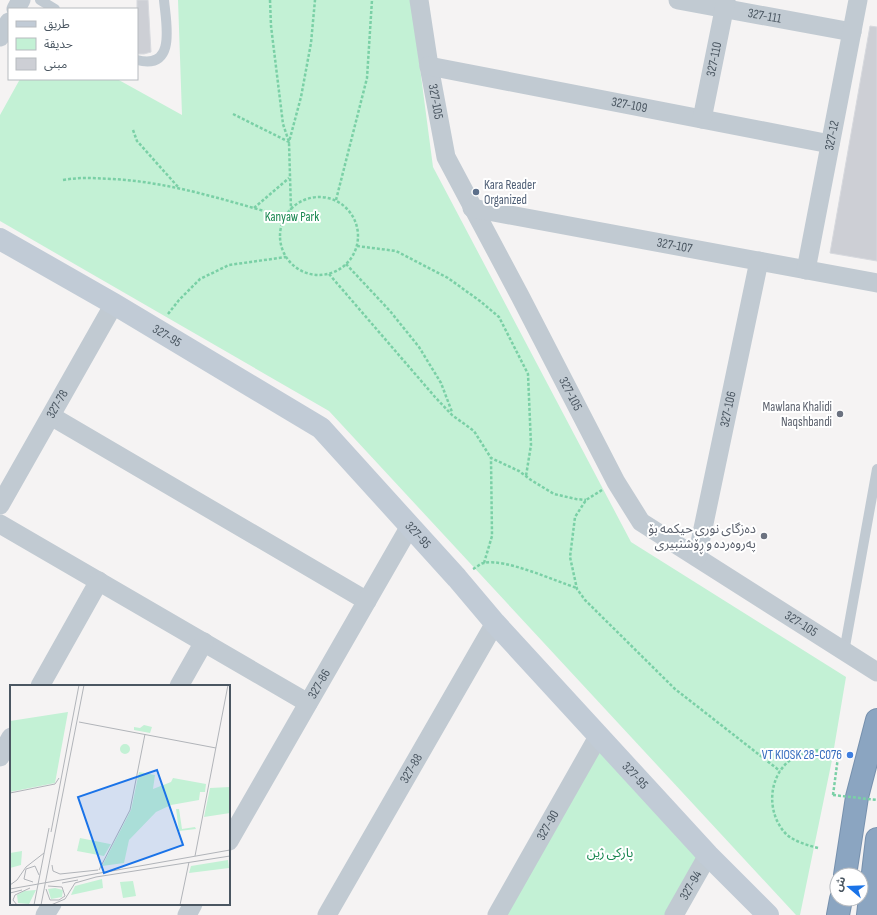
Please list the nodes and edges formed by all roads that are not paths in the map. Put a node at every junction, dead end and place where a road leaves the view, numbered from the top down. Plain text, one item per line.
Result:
1 (40, 0) edge
2 (164, 0) edge
3 (419, 0) edge
4 (678, 0) edge
5 (858, 0) edge
6 (725, 4) edge
7 (53, 8) edge
8 (8, 24) edge
9 (852, 32) junction
10 (0, 37) edge
11 (138, 60) edge
12 (429, 66) junction
13 (702, 119) junction
14 (830, 144) junction
15 (472, 208) junction
16 (1, 241) edge
17 (759, 261) junction
18 (806, 270) junction
19 (877, 283) edge
20 (114, 304) junction
21 (51, 416) junction
22 (877, 469) edge
23 (0, 505) edge
24 (0, 524) edge
25 (410, 526) junction
26 (697, 557) junction
27 (99, 581) junction
28 (367, 601) junction
29 (495, 623) junction
30 (204, 642) junction
31 (844, 652) junction
32 (877, 672) edge
33 (41, 685) edge
34 (180, 685) edge
35 (308, 703) junction
36 (877, 720) edge
37 (599, 735) junction
38 (10, 739) edge
39 (0, 757) edge
40 (230, 839) edge
41 (877, 839) edge
42 (708, 855) junction
43 (846, 867) edge
44 (51, 905) edge
45 (46, 915) edge
46 (328, 915) edge
47 (497, 915) edge
48 (674, 915) edge
49 (768, 915) edge
50 (868, 915) edge

1 - 7 lane
2 - 11 lane
3 - 12 street, 327-105
4 - 6 street, 327-111
5 - 9 street, 327-12
6 - 9 street, 327-111
6 - 13 street, 327-110
8 - 10 street
9 - 14 street, 327-12
12 - 13 street, 327-109
12 - 15 street, 327-105
13 - 14 street, 327-109
14 - 18 street, 327-12
15 - 17 street, 327-107
15 - 26 street, 327-105
16 - 20 street, 327-95
17 - 18 street, 327-107
17 - 26 street, 327-106
18 - 19 street, 327-107
20 - 21 street, 327-78
20 - 25 street, 327-95
21 - 23 street, 327-78
21 - 28 street
22 - 31 lane
24 - 27 street
25 - 28 street, 327-86
25 - 29 street, 327-95
26 - 31 street, 327-105
27 - 30 street
27 - 33 street
28 - 35 street, 327-86
29 - 37 street, 327-95
29 - 46 street, 327-88
30 - 34 street
30 - 35 street
31 - 32 street, 327-105
35 - 40 street, 327-86
36 - 43 highway
37 - 42 street, 327-95
37 - 47 street, 327-90
38 - 39 street
41 - 50 highway
42 - 48 street, 327-94
42 - 49 street, 327-95
44 - 45 street

